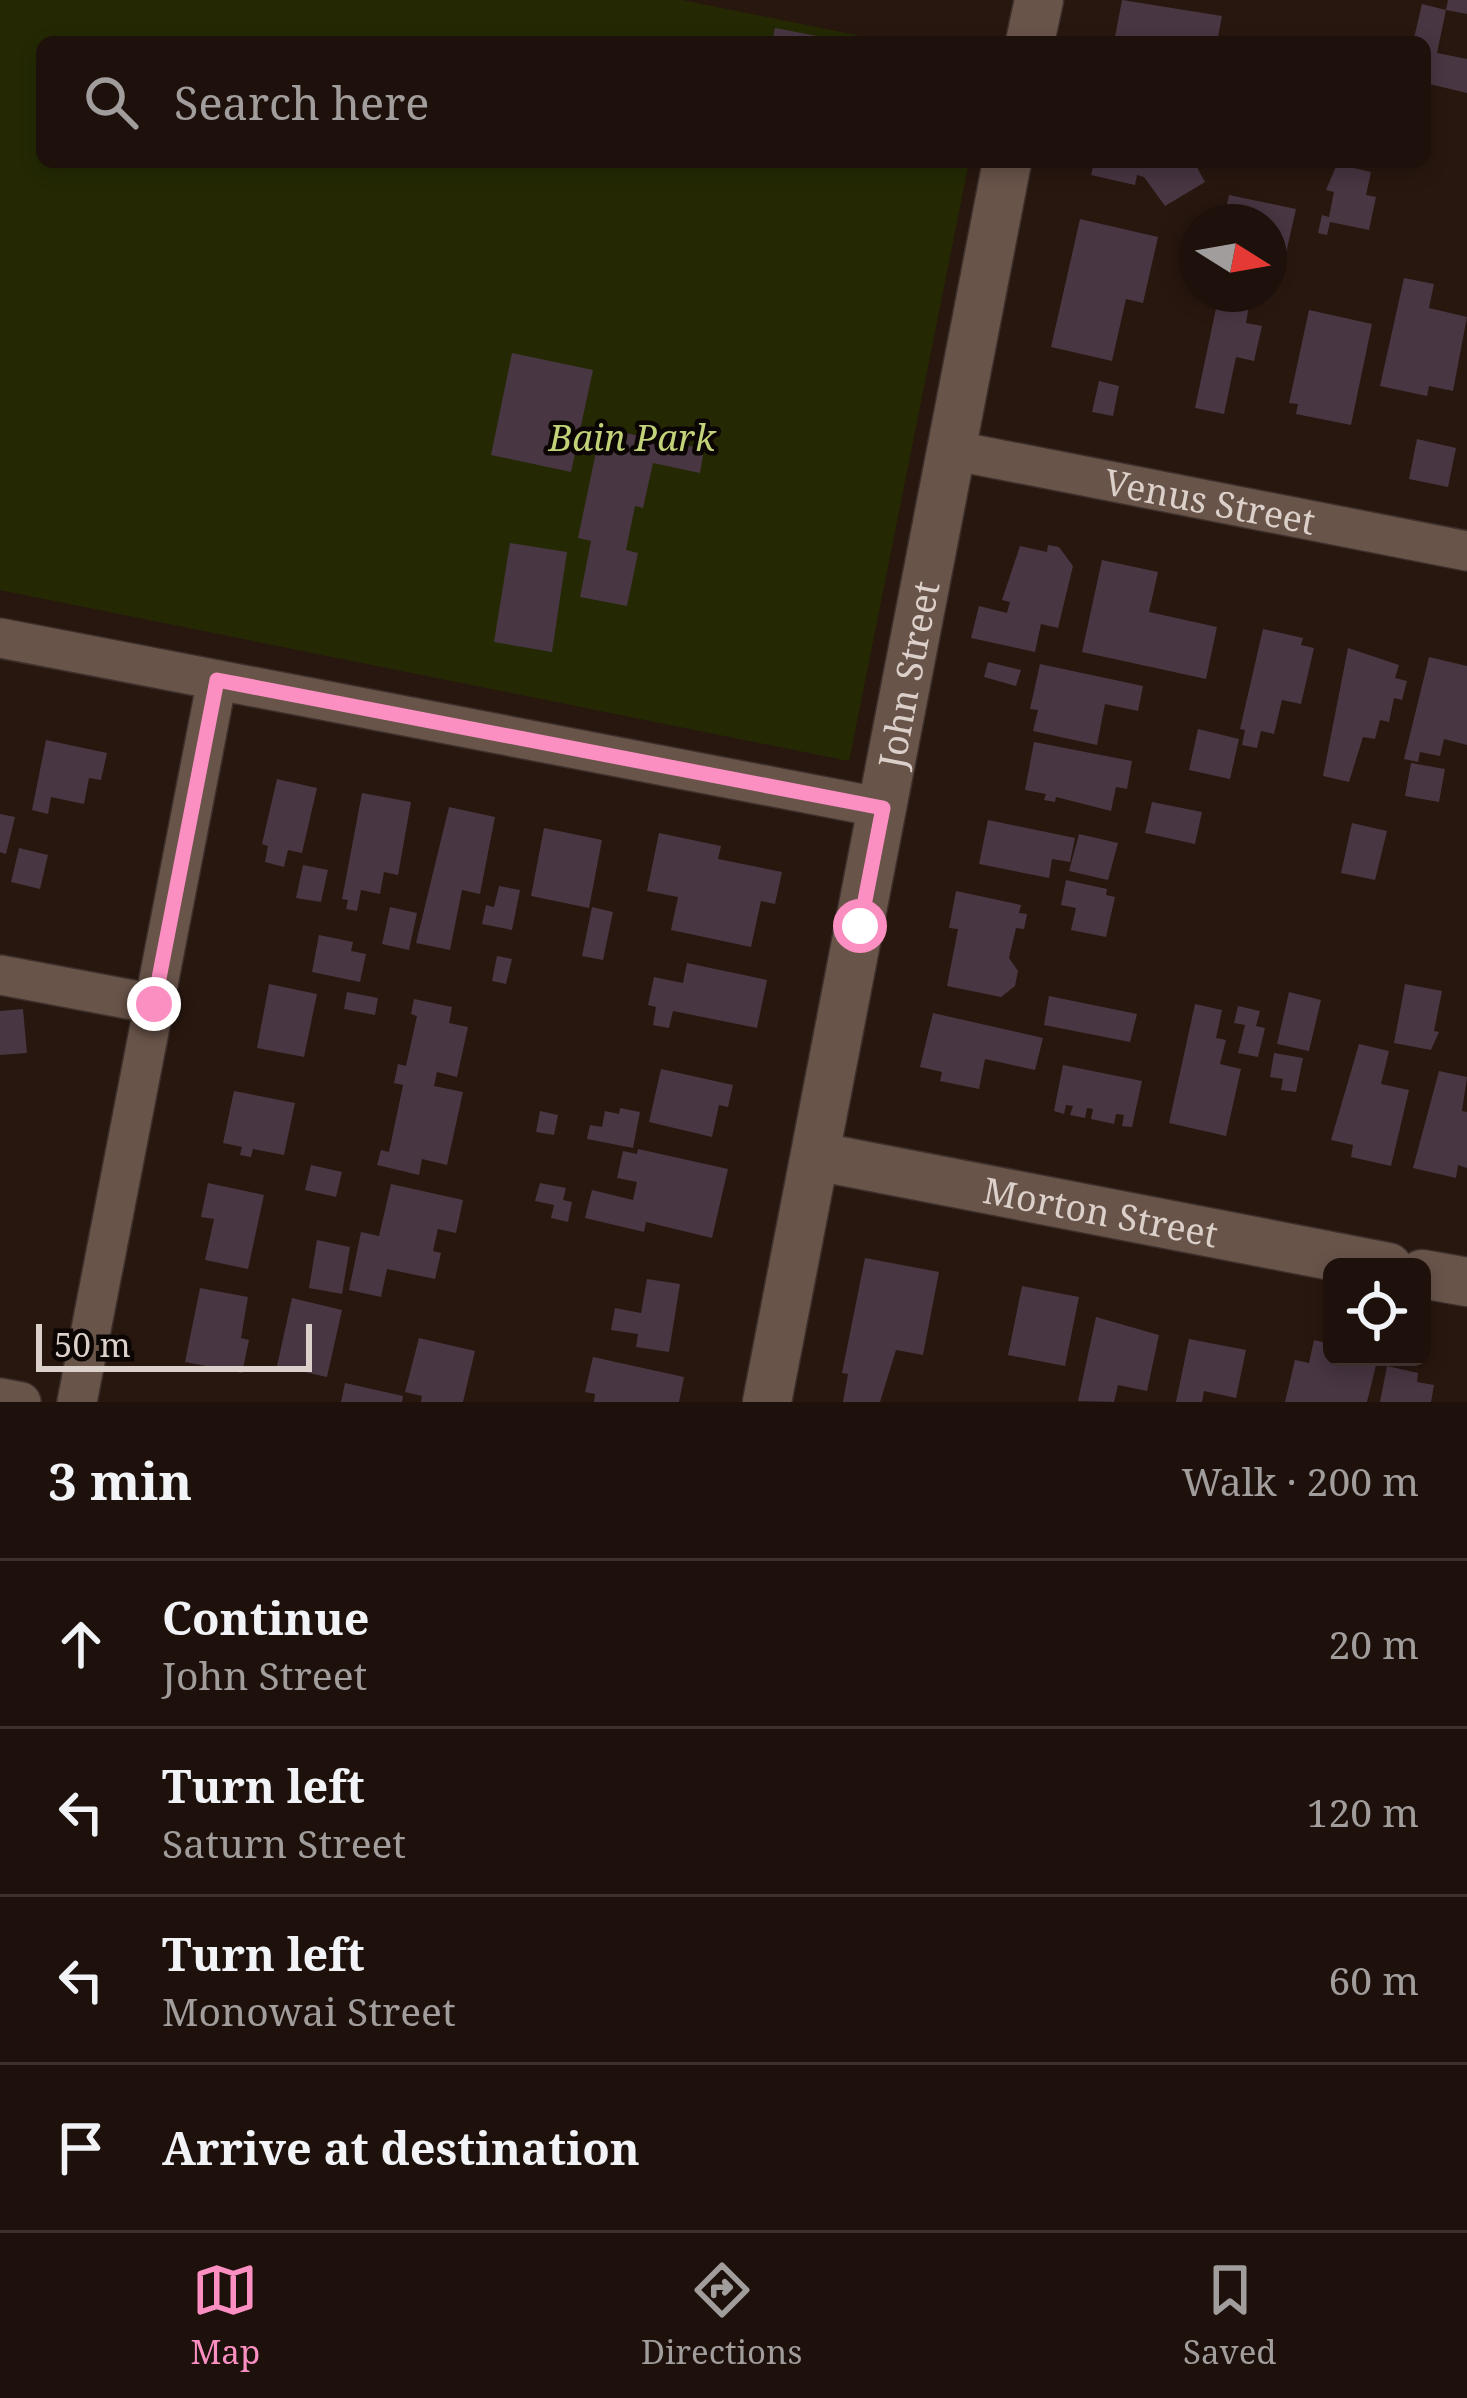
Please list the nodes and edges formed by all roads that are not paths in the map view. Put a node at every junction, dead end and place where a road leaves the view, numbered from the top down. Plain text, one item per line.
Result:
1 (1039, 0) edge
2 (1031, 36) edge
3 (1006, 168) edge
4 (951, 450) junction
5 (1467, 551) edge
6 (0, 638) edge
7 (217, 680) junction
8 (883, 808) junction
9 (0, 975) edge
10 (154, 1004) junction
11 (815, 1156) junction
12 (1342, 1258) edge
13 (1431, 1276) edge
14 (1467, 1282) edge
15 (0, 1398) edge
16 (21, 1402) edge
17 (77, 1402) edge
18 (767, 1402) edge

1 - 2 street
3 - 4 street, John Street
4 - 5 street, Venus Street
4 - 8 street, John Street
6 - 7 street
7 - 8 street
7 - 10 street
8 - 11 street, John Street
9 - 10 street
10 - 17 street
11 - 12 street, Morton Street
11 - 18 street, John Street
13 - 14 street
15 - 16 street

